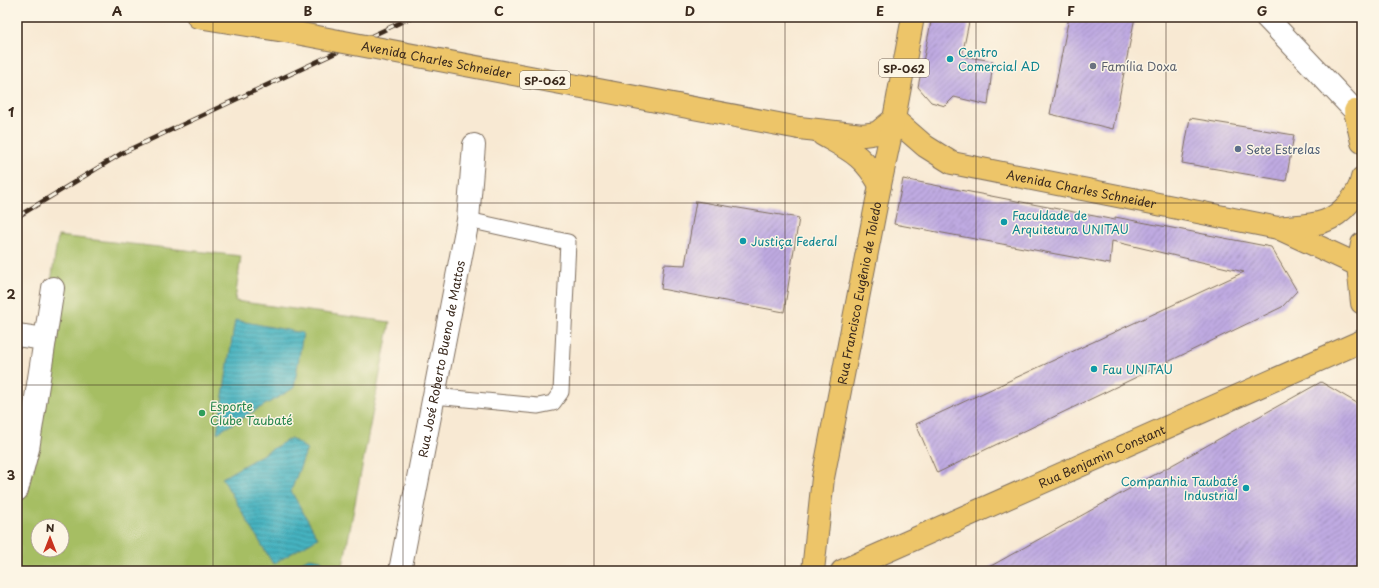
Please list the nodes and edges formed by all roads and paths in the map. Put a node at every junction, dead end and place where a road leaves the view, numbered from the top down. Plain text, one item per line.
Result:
1 (198, 17) edge
2 (913, 17) edge
3 (1266, 17) edge
4 (1358, 114) edge
5 (894, 118) junction
6 (807, 129) junction
7 (1362, 142) edge
8 (474, 145) dead end
9 (1362, 178) edge
10 (880, 184) junction
11 (468, 220) junction
12 (1278, 228) junction
13 (1362, 244) edge
14 (1358, 265) junction
15 (53, 288) dead end
16 (1362, 303) edge
17 (17, 335) edge
18 (46, 339) junction
19 (1362, 341) edge
20 (434, 396) junction
21 (17, 490) edge
22 (817, 540) junction
23 (844, 570) edge
24 (400, 571) edge
25 (813, 571) edge

1 - 6 main road, Avenida Charles Schneider / SP-062, bridge
2 - 5 main road, Rua Francisco Eugênio de Toledo / SP-062
3 - 4 street
4 - 7 main road
5 - 6 main road, Avenida Charles Schneider
5 - 10 main road, Rua Francisco Eugênio de Toledo / SP-062
5 - 12 main road, Avenida Charles Schneider
6 - 10 main road, Avenida Charles Schneider
8 - 11 street, Rua José Roberto Bueno de Mattos
9 - 12 main road
10 - 22 main road, Rua Francisco Eugênio de Toledo
11 - 20 street, Rua José Roberto Bueno de Mattos
11 - 20 lane
12 - 14 main road, Avenida Charles Schneider
13 - 14 main road
14 - 16 main road
15 - 18 street
17 - 18 street
18 - 21 street
19 - 23 main road, Rua Benjamin Constant
20 - 24 street, Rua José Roberto Bueno de Mattos
22 - 23 main road
22 - 25 main road, Rua Francisco Eugênio de Toledo

